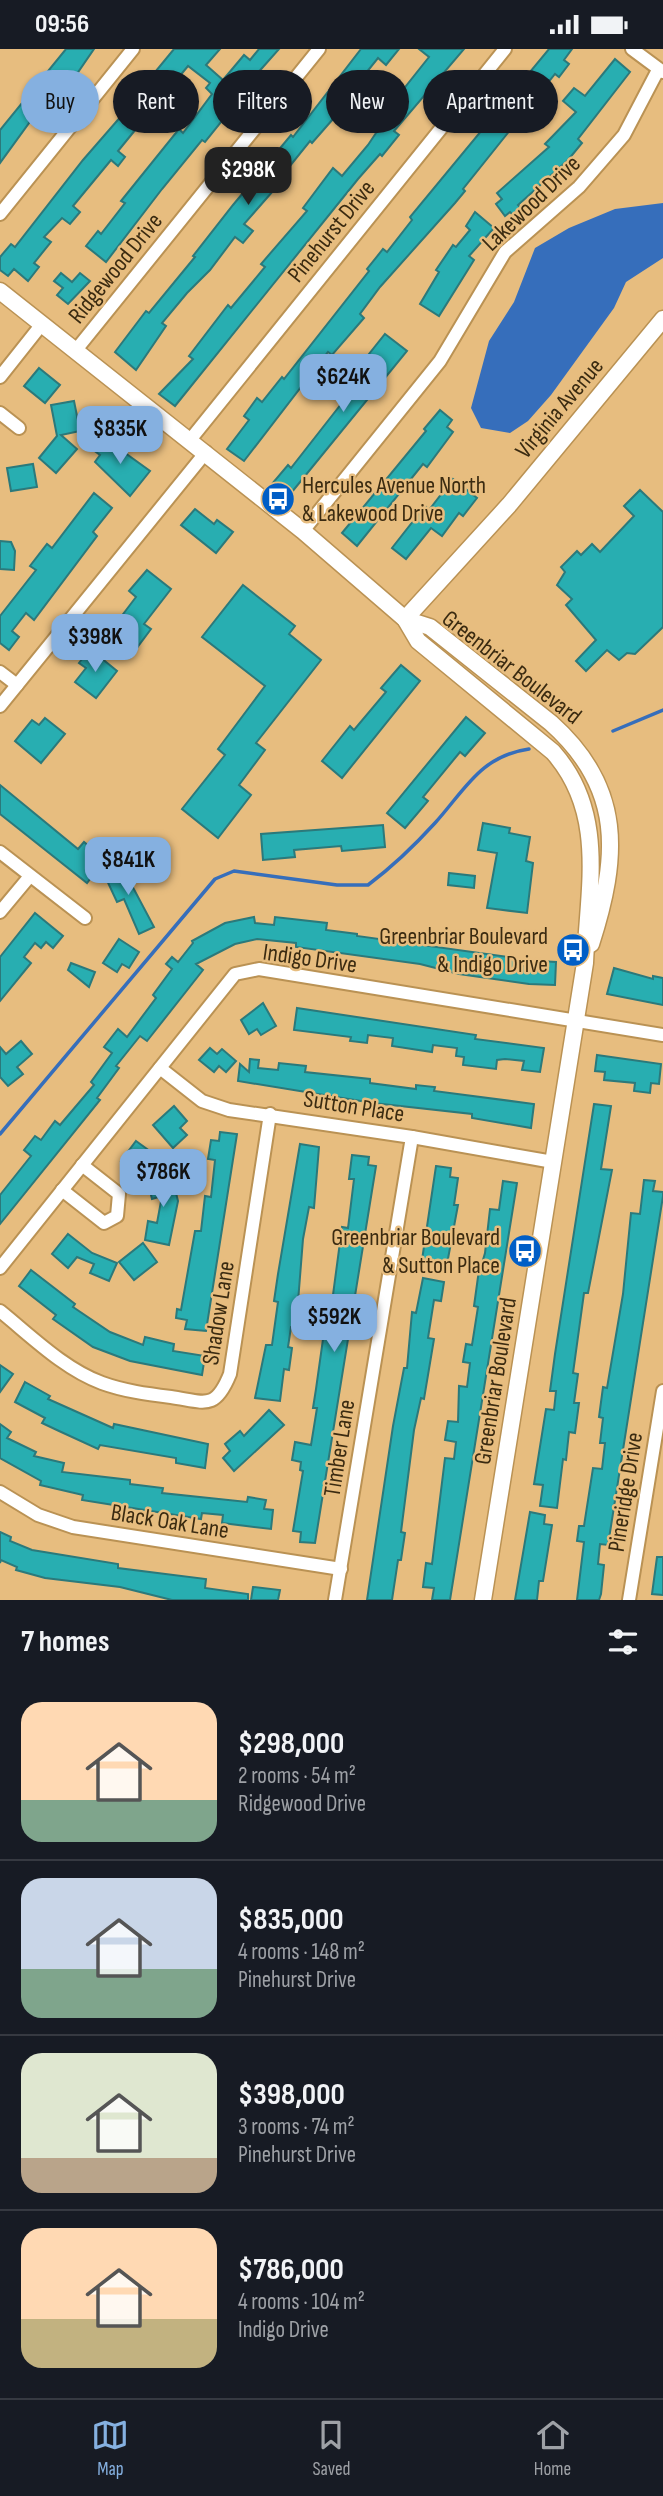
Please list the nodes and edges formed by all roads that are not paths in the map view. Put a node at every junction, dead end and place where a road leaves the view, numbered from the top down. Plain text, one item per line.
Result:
1 (133, 49) edge
2 (319, 49) edge
3 (505, 49) edge
4 (632, 49) edge
5 (661, 71) edge
6 (0, 213) edge
7 (0, 291) edge
8 (663, 319) edge
9 (42, 324) junction
10 (76, 350) junction
11 (0, 377) edge
12 (0, 413) edge
13 (19, 428) dead end
14 (190, 440) junction
15 (206, 452) junction
16 (303, 531) junction
17 (405, 619) junction
18 (0, 672) edge
19 (17, 685) junction
20 (0, 706) edge
21 (0, 852) edge
22 (30, 876) junction
23 (0, 912) edge
24 (85, 918) dead end
25 (576, 1022) junction
26 (663, 1035) edge
27 (160, 1068) junction
28 (270, 1114) junction
29 (412, 1137) junction
30 (553, 1162) junction
31 (82, 1165) junction
32 (62, 1190) junction
33 (0, 1268) edge
34 (0, 1311) edge
35 (663, 1391) edge
36 (648, 1478) junction
37 (663, 1480) edge
38 (0, 1492) edge
39 (341, 1569) junction
40 (335, 1600) edge
41 (483, 1600) edge
42 (629, 1600) edge

1 - 6 street
2 - 10 street, Ridgewood Drive
3 - 14 street, Pinehurst Drive
4 - 5 street
5 - 16 street, Lakewood Drive
7 - 9 street, Greenbriar Boulevard
8 - 17 street, Virginia Avenue
9 - 10 street, Greenbriar Boulevard
9 - 11 street
10 - 14 street, Greenbriar Boulevard
12 - 13 street
14 - 15 street, Greenbriar Boulevard
15 - 16 street, Greenbriar Boulevard
15 - 19 street
16 - 17 street, Greenbriar Boulevard
17 - 25 street, Greenbriar Boulevard
18 - 19 street
19 - 20 street
21 - 22 street
22 - 23 street
22 - 24 street
25 - 26 street, Indigo Drive
25 - 27 street, Indigo Drive
25 - 30 street, Greenbriar Boulevard
27 - 28 street, Sutton Place
27 - 31 street, Indigo Drive
28 - 29 street, Sutton Place
28 - 34 street, Shadow Lane
29 - 30 street, Sutton Place
29 - 39 street, Timber Lane
30 - 41 street, Greenbriar Boulevard
31 - 32 street, Indigo Drive
31 - 32 street
32 - 33 street, Indigo Drive
35 - 36 street, Pineridge Drive
36 - 37 street
36 - 42 street, Pineridge Drive
38 - 39 street, Black Oak Lane
39 - 40 street, Timber Lane

